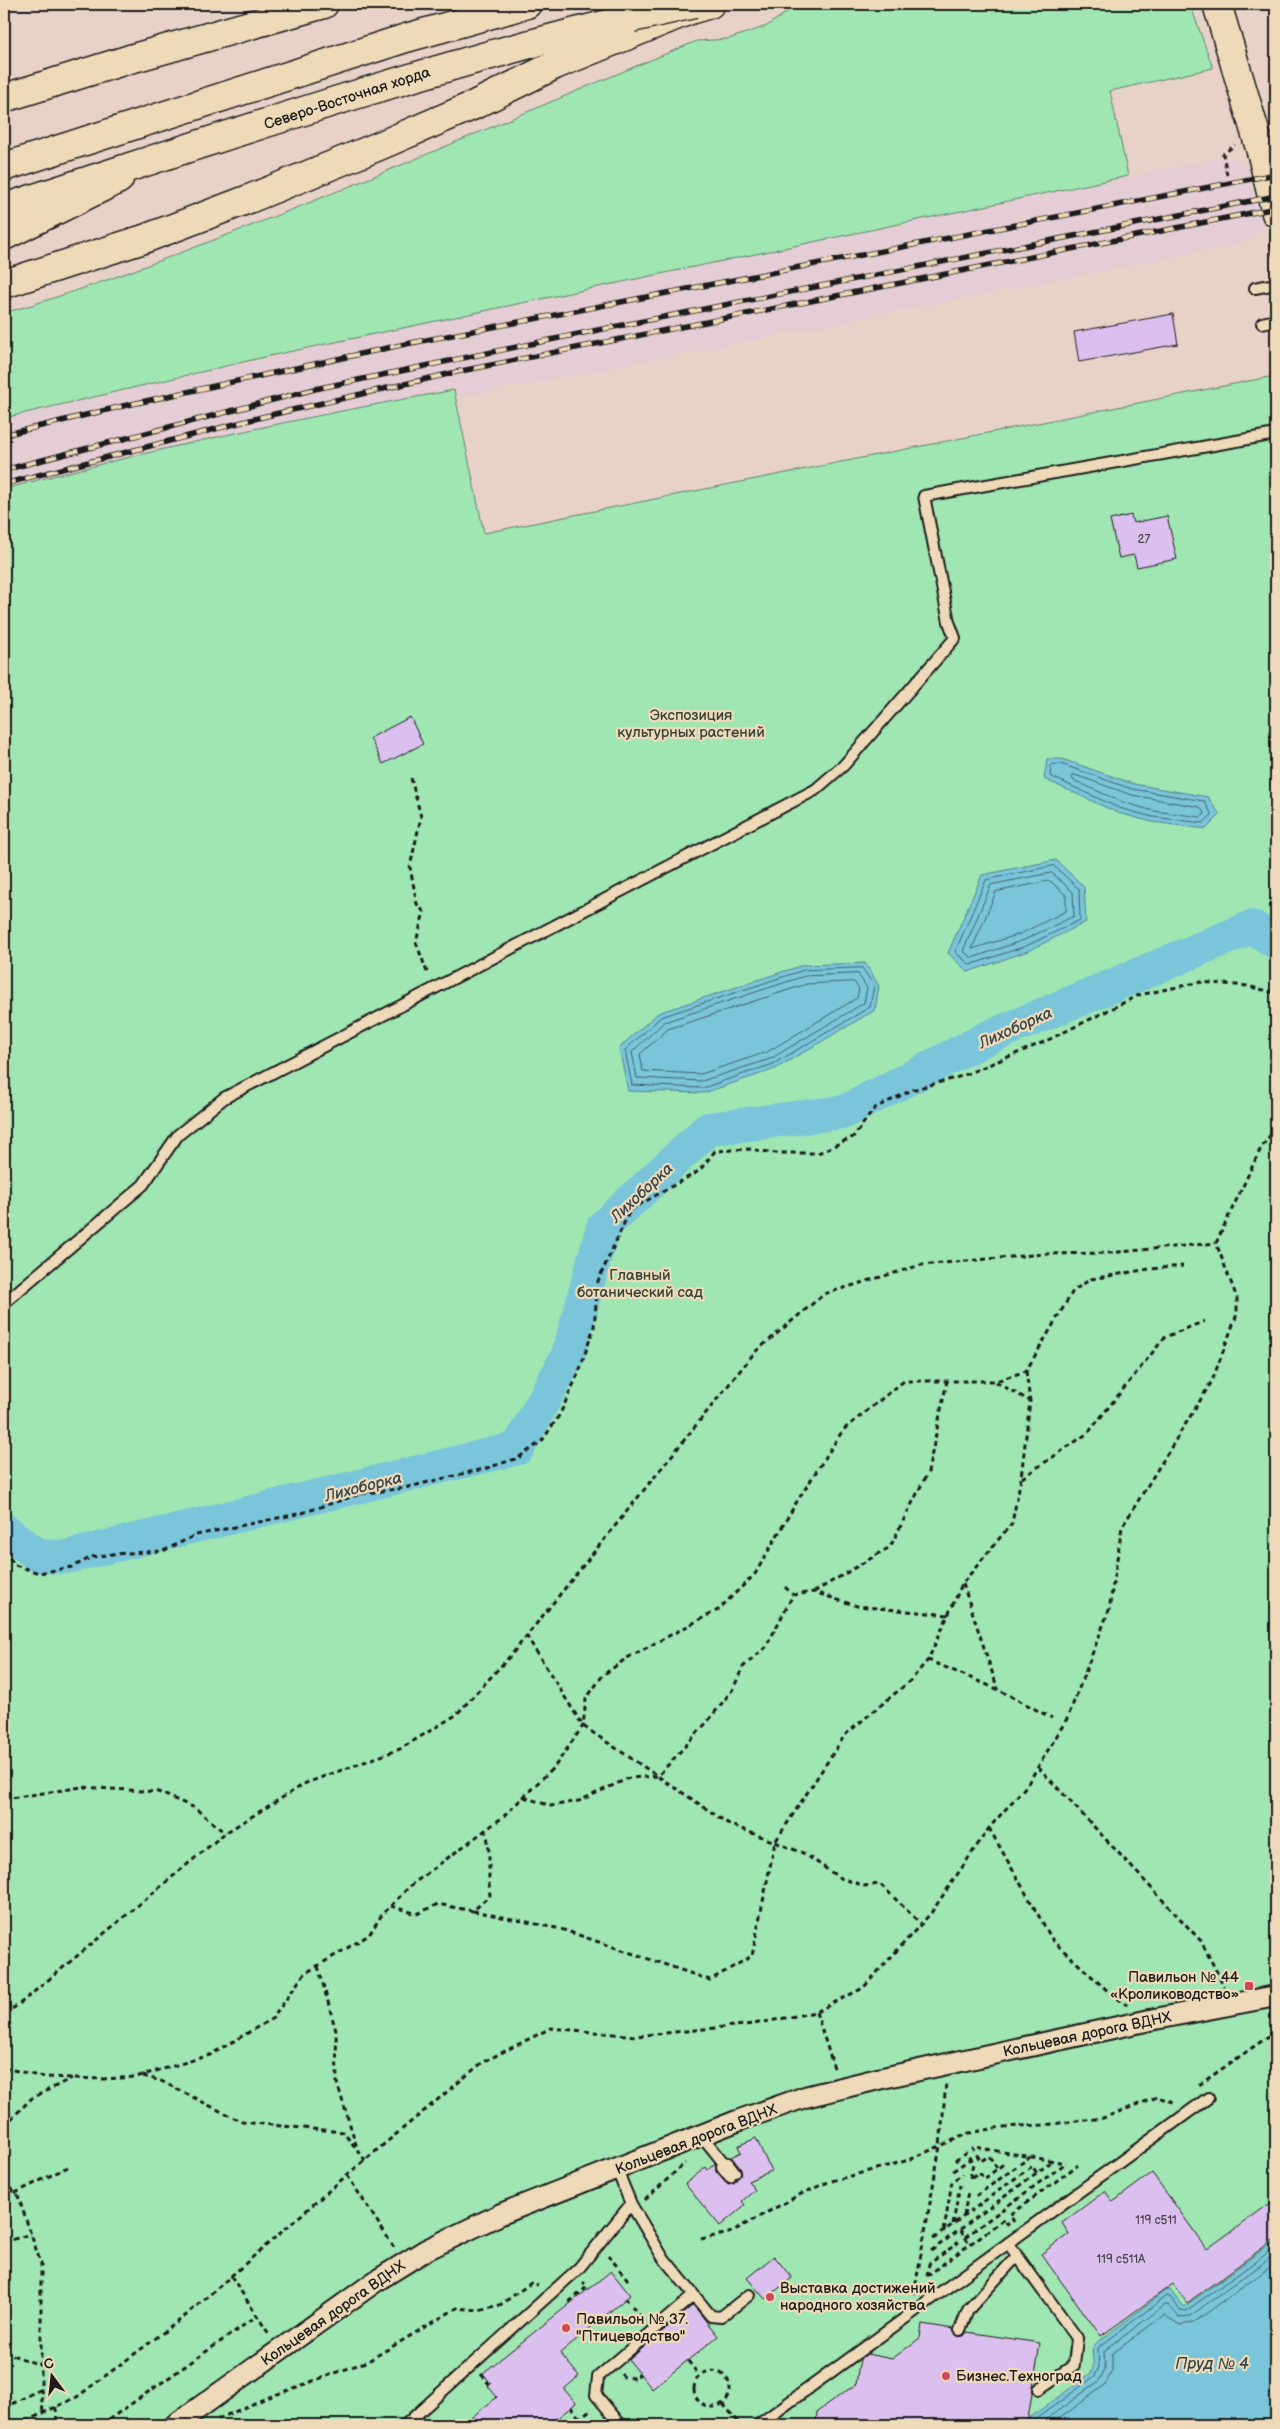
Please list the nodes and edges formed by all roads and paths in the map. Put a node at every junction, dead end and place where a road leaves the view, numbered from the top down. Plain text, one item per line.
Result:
1 (324, 4) edge
2 (527, 4) edge
3 (1217, 4) edge
4 (696, 5) edge
5 (4, 98) edge
6 (105, 136) junction
7 (4, 154) edge
8 (1223, 154) dead end
9 (162, 157) junction
10 (4, 167) edge
11 (1228, 175) dead end
12 (4, 208) edge
13 (1276, 213) edge
14 (1276, 230) edge
15 (4, 236) edge
16 (1276, 268) edge
17 (4, 284) edge
18 (1276, 284) edge
19 (1255, 288) dead end
20 (1276, 320) edge
21 (1262, 324) dead end
22 (1276, 434) edge
23 (411, 778) dead end
24 (434, 988) junction
25 (1276, 994) edge
26 (1276, 1127) edge
27 (1216, 1243) junction
28 (1183, 1266) dead end
29 (4, 1303) edge
30 (1205, 1321) dead end
31 (1026, 1371) junction
32 (947, 1381) junction
33 (996, 1381) junction
34 (1030, 1401) junction
35 (1021, 1478) junction
36 (4, 1552) edge
37 (962, 1584) junction
38 (785, 1588) dead end
39 (814, 1592) junction
40 (793, 1595) junction
41 (948, 1615) junction
42 (526, 1636) junction
43 (928, 1660) junction
44 (998, 1690) junction
45 (1052, 1718) dead end
46 (582, 1726) junction
47 (1038, 1767) junction
48 (658, 1776) junction
49 (524, 1797) junction
50 (4, 1799) edge
51 (989, 1828) junction
52 (485, 1830) junction
53 (225, 1833) junction
54 (775, 1842) junction
55 (391, 1906) junction
56 (473, 1911) junction
57 (921, 1924) junction
58 (318, 1966) junction
59 (1226, 1991) dead end
60 (1276, 1996) edge
61 (1130, 2007) dead end
62 (816, 2012) junction
63 (4, 2014) edge
64 (1276, 2030) edge
65 (948, 2063) junction
66 (4, 2068) edge
67 (142, 2075) junction
68 (836, 2075) dead end
69 (73, 2078) junction
70 (1208, 2098) dead end
71 (1194, 2108) junction
72 (4, 2126) edge
73 (704, 2139) junction
74 (940, 2146) junction
75 (358, 2151) junction
76 (1030, 2156) junction
77 (970, 2159) junction
78 (365, 2160) junction
79 (1054, 2160) junction
80 (955, 2161) dead end
81 (1006, 2162) dead end
82 (1078, 2165) dead end
83 (68, 2167) dead end
84 (997, 2168) junction
85 (616, 2170) junction
86 (954, 2171) dead end
87 (1037, 2173) junction
88 (733, 2174) dead end
89 (963, 2174) dead end
90 (990, 2174) junction
91 (347, 2175) junction
92 (1014, 2180) junction
93 (996, 2181) junction
94 (1042, 2181) junction
95 (4, 2182) edge
96 (960, 2185) dead end
97 (1019, 2186) junction
98 (1047, 2188) junction
99 (951, 2190) junction
100 (968, 2191) dead end
101 (959, 2192) junction
102 (15, 2193) junction
103 (976, 2196) dead end
104 (958, 2200) junction
105 (966, 2201) junction
106 (633, 2207) junction
107 (963, 2217) junction
108 (1015, 2222) dead end
109 (953, 2224) junction
110 (1009, 2226) dead end
111 (960, 2230) junction
112 (944, 2232) junction
113 (31, 2234) junction
114 (965, 2237) junction
115 (701, 2239) dead end
116 (933, 2239) dead end
117 (4, 2242) edge
118 (959, 2242) dead end
119 (1008, 2243) junction
120 (599, 2244) junction
121 (970, 2244) junction
122 (397, 2251) dead end
123 (931, 2251) dead end
124 (1017, 2256) junction
125 (231, 2276) junction
126 (627, 2281) dead end
127 (561, 2284) junction
128 (694, 2295) junction
129 (749, 2295) dead end
130 (910, 2314) junction
131 (257, 2316) junction
132 (960, 2330) dead end
133 (271, 2338) dead end
134 (4, 2352) edge
135 (688, 2361) dead end
136 (40, 2365) junction
137 (699, 2375) junction
138 (41, 2389) junction
139 (1039, 2389) dead end
140 (601, 2401) junction
141 (723, 2404) junction
142 (56, 2407) junction
143 (4, 2408) edge
144 (573, 2411) dead end
145 (43, 2413) junction
146 (580, 2418) junction
147 (217, 2420) dead end
148 (18, 2425) edge
149 (57, 2425) edge
150 (101, 2425) edge
151 (176, 2425) edge
152 (404, 2425) edge
153 (571, 2425) edge
154 (621, 2425) edge
155 (741, 2425) edge
156 (758, 2425) edge

1 - 5 main road
2 - 6 main road
3 - 13 main road
4 - 9 main road, Северо-Восточная хорда, bridge
4 - 17 main road
6 - 7 main road
6 - 10 main road
8 - 11 path
9 - 12 main road, Северо-Восточная хорда
9 - 15 main road
14 - 16 path
18 - 19 lane
20 - 21 lane
22 - 24 lane
23 - 24 path
24 - 29 lane
25 - 36 path
26 - 27 path
27 - 42 path
27 - 47 path
28 - 31 path
30 - 35 path
31 - 33 path
31 - 34 path
32 - 33 path
32 - 39 path
32 - 46 path
33 - 34 path
34 - 35 path
35 - 37 path
37 - 41 path
37 - 44 path
38 - 40 path
39 - 40 path
39 - 41 path
40 - 48 path
41 - 43 path
42 - 46 path
42 - 53 path
43 - 44 path
43 - 54 path
44 - 45 path
46 - 48 path
46 - 49 path
47 - 51 path
47 - 59 path
48 - 49 path
48 - 54 path
49 - 52 path
50 - 53 path
51 - 57 path
51 - 61 path
52 - 55 path
52 - 56 path
53 - 63 path
54 - 56 path
54 - 57 path
55 - 56 path
55 - 58 path
57 - 62 path
58 - 67 path
58 - 75 path
60 - 65 street, Кольцевая дорога ВДНХ
62 - 68 path
62 - 78 path
64 - 71 path
65 - 73 street, Кольцевая дорога ВДНХ
65 - 74 path
66 - 69 path
67 - 69 path
67 - 75 path
69 - 72 path
70 - 71 lane
71 - 74 path
71 - 119 lane
73 - 85 street, Кольцевая дорога ВДНХ
73 - 88 lane
73 - 106 path
74 - 115 path
74 - 130 path
75 - 78 path
76 - 79 path
76 - 84 path
76 - 93 path
77 - 80 path
77 - 86 path
77 - 90 path
78 - 91 path
79 - 87 path
79 - 94 path
81 - 84 path
82 - 98 path
83 - 102 path
84 - 90 path
85 - 106 lane
85 - 151 street, Кольцевая дорога ВДНХ
87 - 92 path
87 - 97 path
89 - 99 path
90 - 93 path
91 - 122 path
91 - 125 path
92 - 97 path
92 - 107 path
93 - 103 path
94 - 98 path
94 - 114 path
95 - 102 path
96 - 101 path
97 - 111 path
98 - 108 path
99 - 101 path
99 - 112 path
100 - 105 path
101 - 104 path
102 - 113 path
104 - 105 path
104 - 109 path
105 - 107 path
106 - 120 lane
106 - 128 lane
107 - 109 path
109 - 112 path
110 - 121 path
111 - 114 path
111 - 123 path
112 - 116 path
113 - 117 path
113 - 136 path
114 - 121 path
118 - 121 path
119 - 124 lane
119 - 130 lane
120 - 126 path
120 - 127 lane
124 - 132 lane
124 - 139 lane
125 - 131 path
125 - 142 path
127 - 147 path
127 - 152 lane
128 - 129 lane
128 - 140 lane
130 - 156 lane
131 - 133 path
131 - 150 path
134 - 136 path
135 - 137 path
136 - 138 path
137 - 141 path
137 - 141 path
138 - 143 path
138 - 145 path
140 - 146 path
140 - 154 lane
141 - 155 path
142 - 145 path
142 - 149 path
144 - 146 path
145 - 148 path
146 - 153 path

